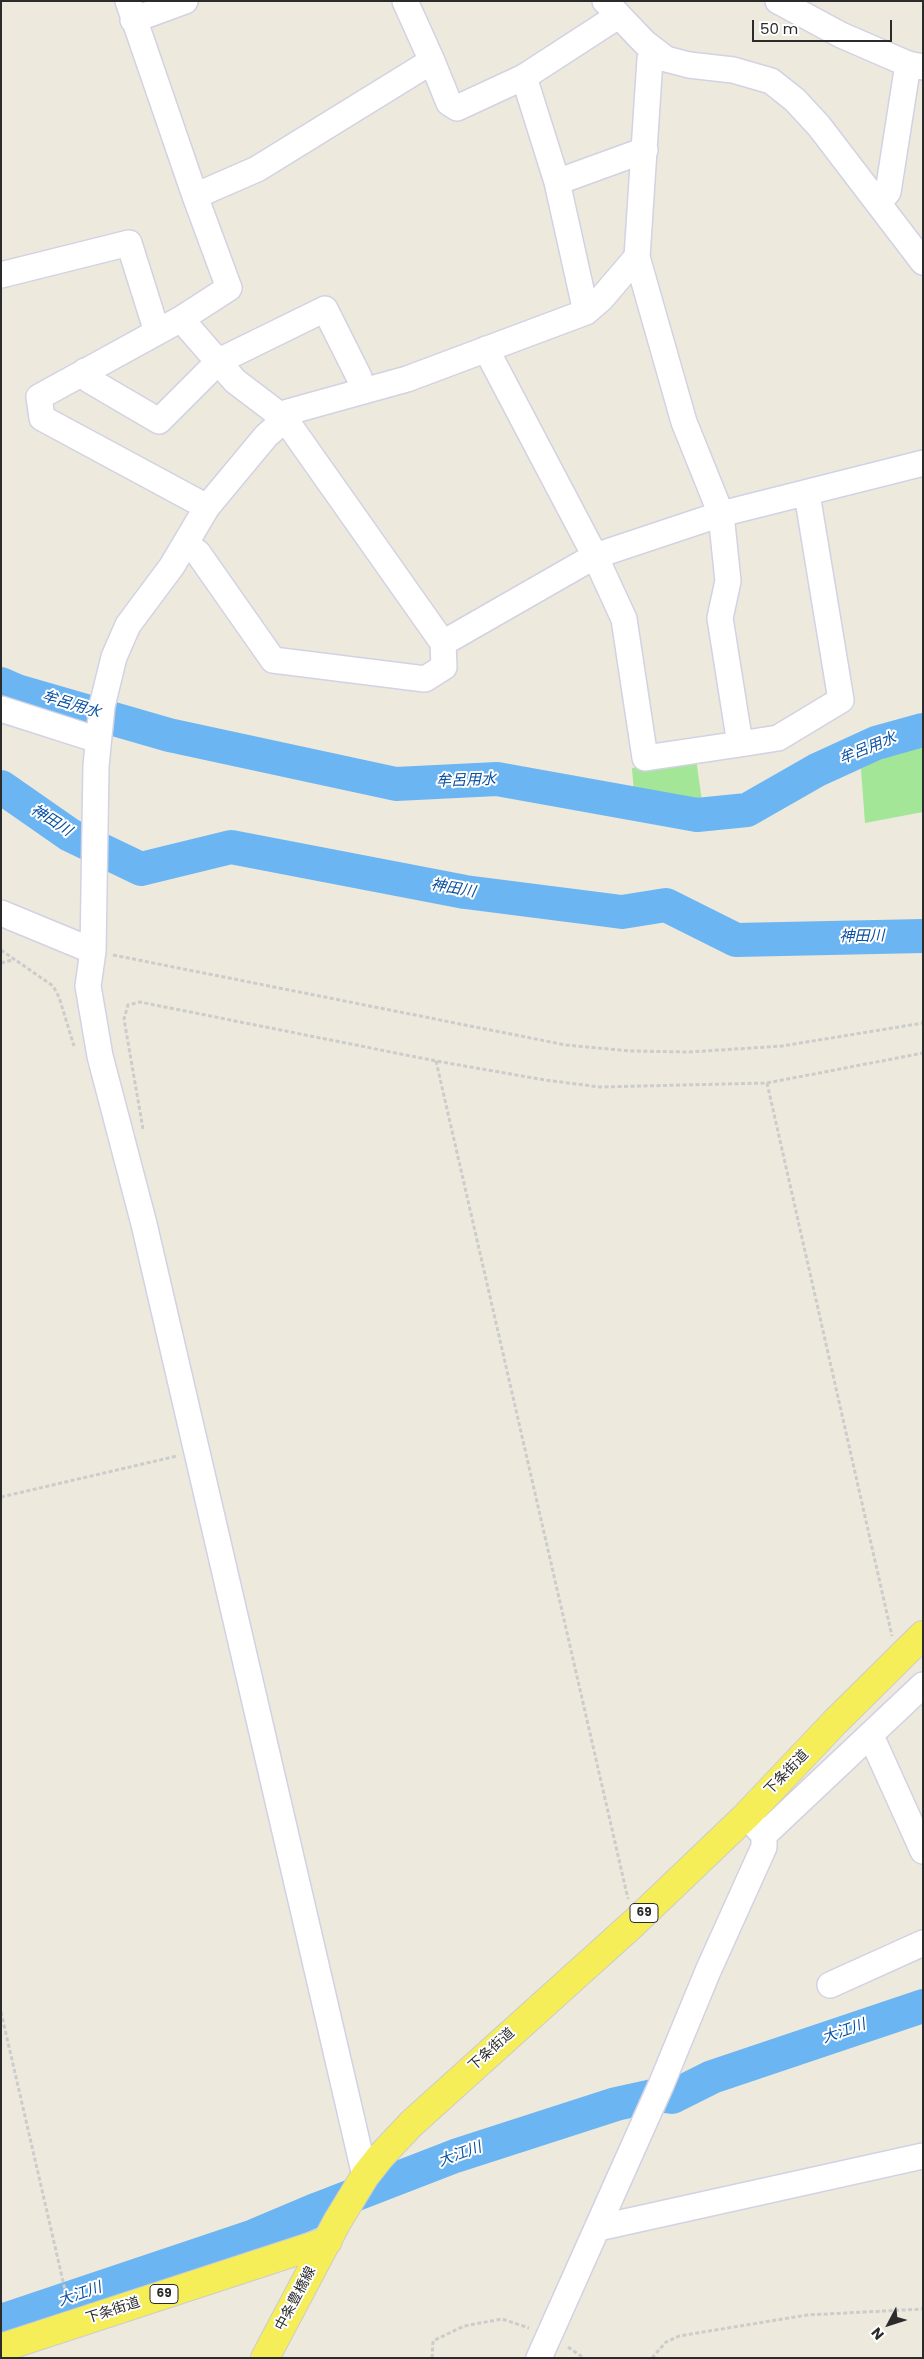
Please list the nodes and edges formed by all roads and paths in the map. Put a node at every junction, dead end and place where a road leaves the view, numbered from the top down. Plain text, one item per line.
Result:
1 (184, 1) edge
2 (405, 1) edge
3 (778, 1) edge
4 (612, 8) edge
5 (131, 11) edge
6 (654, 52) junction
7 (432, 60) junction
8 (915, 65) edge
9 (524, 77) junction
10 (646, 150) junction
11 (557, 182) junction
12 (195, 196) junction
13 (878, 202) junction
14 (637, 257) junction
15 (923, 262) edge
16 (1, 275) edge
17 (586, 312) junction
18 (181, 319) junction
19 (157, 332) junction
20 (486, 349) junction
21 (219, 361) junction
22 (85, 371) junction
23 (362, 392) junction
24 (286, 419) junction
25 (923, 463) edge
26 (807, 494) junction
27 (208, 507) junction
28 (721, 514) junction
29 (186, 544) junction
30 (595, 556) junction
31 (443, 643) junction
32 (1, 708) edge
33 (98, 736) junction
34 (740, 744) junction
35 (1, 913) edge
36 (93, 946) junction
37 (1, 950) edge
38 (13, 960) junction
39 (1, 963) edge
40 (923, 1023) edge
41 (923, 1052) edge
42 (77, 1053) dead end
43 (436, 1061) junction
44 (767, 1083) junction
45 (144, 1134) dead end
46 (197, 1452) junction
47 (1, 1497) edge
48 (923, 1635) edge
49 (902, 1655) junction
50 (923, 1685) edge
51 (835, 1722) junction
52 (865, 1741) junction
53 (755, 1825) junction
54 (923, 1851) edge
55 (634, 1922) junction
56 (923, 1943) edge
57 (830, 1985) dead end
58 (1, 2012) edge
59 (923, 2156) edge
60 (362, 2180) junction
61 (598, 2228) junction
62 (332, 2232) junction
63 (923, 2309) edge
64 (73, 2324) junction
65 (550, 2335) junction
66 (14, 2349) edge
67 (265, 2358) edge
68 (432, 2358) edge
69 (539, 2358) edge
70 (584, 2358) edge
71 (652, 2358) edge

1 - 5 street
2 - 7 street
3 - 8 street
4 - 6 street
4 - 9 street
5 - 12 street
6 - 10 street
6 - 13 street
7 - 9 street
7 - 12 street
8 - 13 street
9 - 11 street
10 - 11 street
10 - 14 street
11 - 17 street
12 - 18 street
13 - 15 street
14 - 17 street
14 - 28 street
16 - 19 street
17 - 20 street
18 - 19 street
18 - 21 street
19 - 22 street
20 - 23 street
20 - 30 street
21 - 22 street
21 - 23 street
21 - 24 street
22 - 27 street
23 - 24 street
24 - 27 street
24 - 31 street
25 - 26 street
26 - 28 street
26 - 34 street
27 - 29 street
28 - 30 street
28 - 34 street
29 - 31 street
29 - 33 street
30 - 31 street
30 - 34 street
32 - 33 street
33 - 36 street
35 - 36 street
36 - 40 path
36 - 46 street
37 - 38 path
38 - 39 path
38 - 42 path
41 - 44 path
43 - 44 path
43 - 45 path
43 - 55 path
44 - 49 path
46 - 47 path
46 - 60 street
48 - 49 main road, 下条街道 / 69
49 - 51 main road, 下条街道 / 69
50 - 52 street
51 - 52 street
51 - 53 main road, 下条街道 / 69
52 - 53 street
52 - 54 street
53 - 55 main road, 下条街道 / 69
53 - 61 street
55 - 60 main road, 下条街道 / 69
56 - 57 street
58 - 64 path
59 - 61 street
60 - 62 main road, 下条街道 / 69
61 - 65 street
62 - 64 main road, 下条街道 / 69
62 - 67 main road, 中条豊橋線
63 - 71 path
64 - 66 main road, 下条街道 / 69
65 - 68 path
65 - 69 street
65 - 70 path

